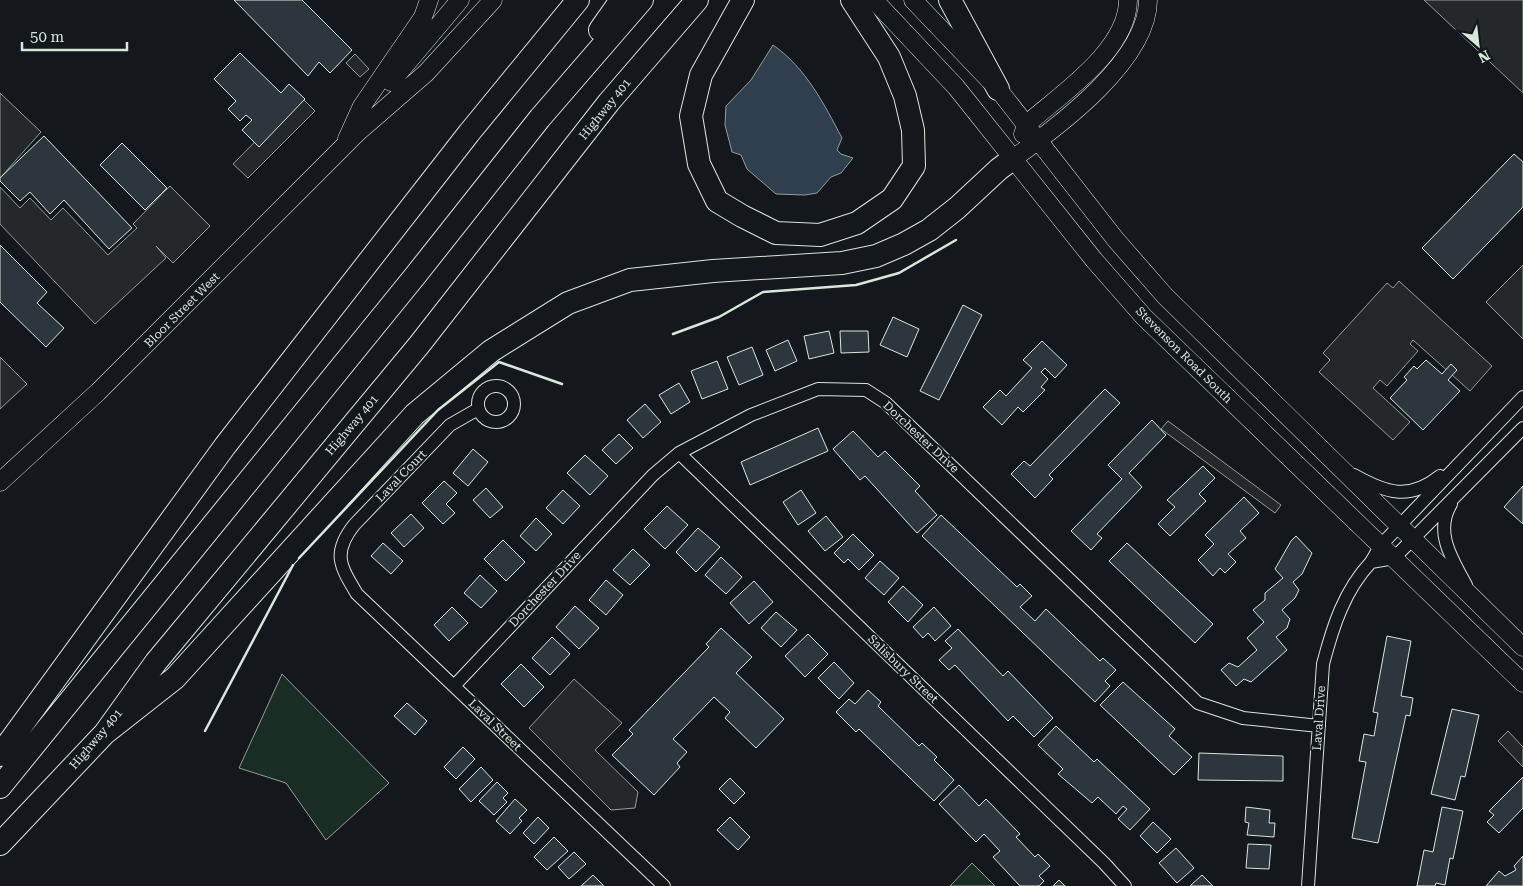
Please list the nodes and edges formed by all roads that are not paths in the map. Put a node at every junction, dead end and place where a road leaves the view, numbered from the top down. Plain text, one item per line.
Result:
1 (429, 0) edge
2 (460, 0) edge
3 (578, 0) edge
4 (621, 0) edge
5 (642, 0) edge
6 (697, 0) edge
7 (743, 0) edge
8 (852, 0) edge
9 (874, 0) edge
10 (913, 0) edge
11 (950, 0) edge
12 (1128, 0) edge
13 (1148, 0) edge
14 (485, 3) edge
15 (998, 89) junction
16 (540, 118) junction
17 (1027, 124) junction
18 (358, 132) junction
19 (1040, 140) junction
20 (342, 149) junction
21 (1014, 158) junction
22 (1523, 397) edge
23 (478, 409) dead end
24 (1523, 428) edge
25 (1473, 449) junction
26 (679, 453) junction
27 (1341, 467) junction
28 (0, 482) edge
29 (1456, 496) junction
30 (1399, 527) junction
31 (1413, 539) junction
32 (1381, 545) junction
33 (339, 555) joint
34 (1394, 558) junction
35 (1371, 562) junction
36 (1473, 598) junction
37 (1523, 647) edge
38 (1523, 683) edge
39 (454, 685) junction
40 (1319, 726) junction
41 (104, 733) junction
42 (0, 755) edge
43 (0, 787) edge
44 (0, 844) edge
45 (664, 886) edge
46 (1125, 886) edge
47 (1308, 886) edge

1 - 20 main road
2 - 18 main road, Bloor Street West
3 - 42 highway
4 - 16 highway
5 - 16 highway
6 - 41 highway, Highway 401
7 - 8 highway
9 - 21 main road, Stevenson Road South
10 - 15 main road
11 - 15 highway
12 - 17 main road
13 - 19 main road
14 - 18 main road, Bloor Street West
15 - 17 main road
16 - 43 highway
17 - 19 main road
17 - 21 main road
18 - 20 main road, Bloor Street West
19 - 21 main road
19 - 27 main road
20 - 28 main road, Bloor Street West
21 - 32 main road, Stevenson Road South
21 - 41 highway
22 - 25 street, Laval Drive
23 - 33 street, Laval Court
24 - 29 street
25 - 27 street, Laval Drive
25 - 30 street, Laval Drive
26 - 39 street, Dorchester Drive
26 - 40 street, Dorchester Drive
26 - 46 street, Salisbury Street
27 - 30 main road
29 - 31 street
29 - 36 street
30 - 31 main road
30 - 32 street, Laval Drive
31 - 34 street
31 - 36 main road
32 - 34 main road, Stevenson Road South
32 - 35 street, Laval Drive
33 - 39 street, Laval Street
34 - 35 street
34 - 38 main road, Stevenson Road South
35 - 40 street, Laval Drive
36 - 37 main road
39 - 45 street, Laval Street
40 - 47 street, Laval Drive
41 - 44 highway, Highway 401

